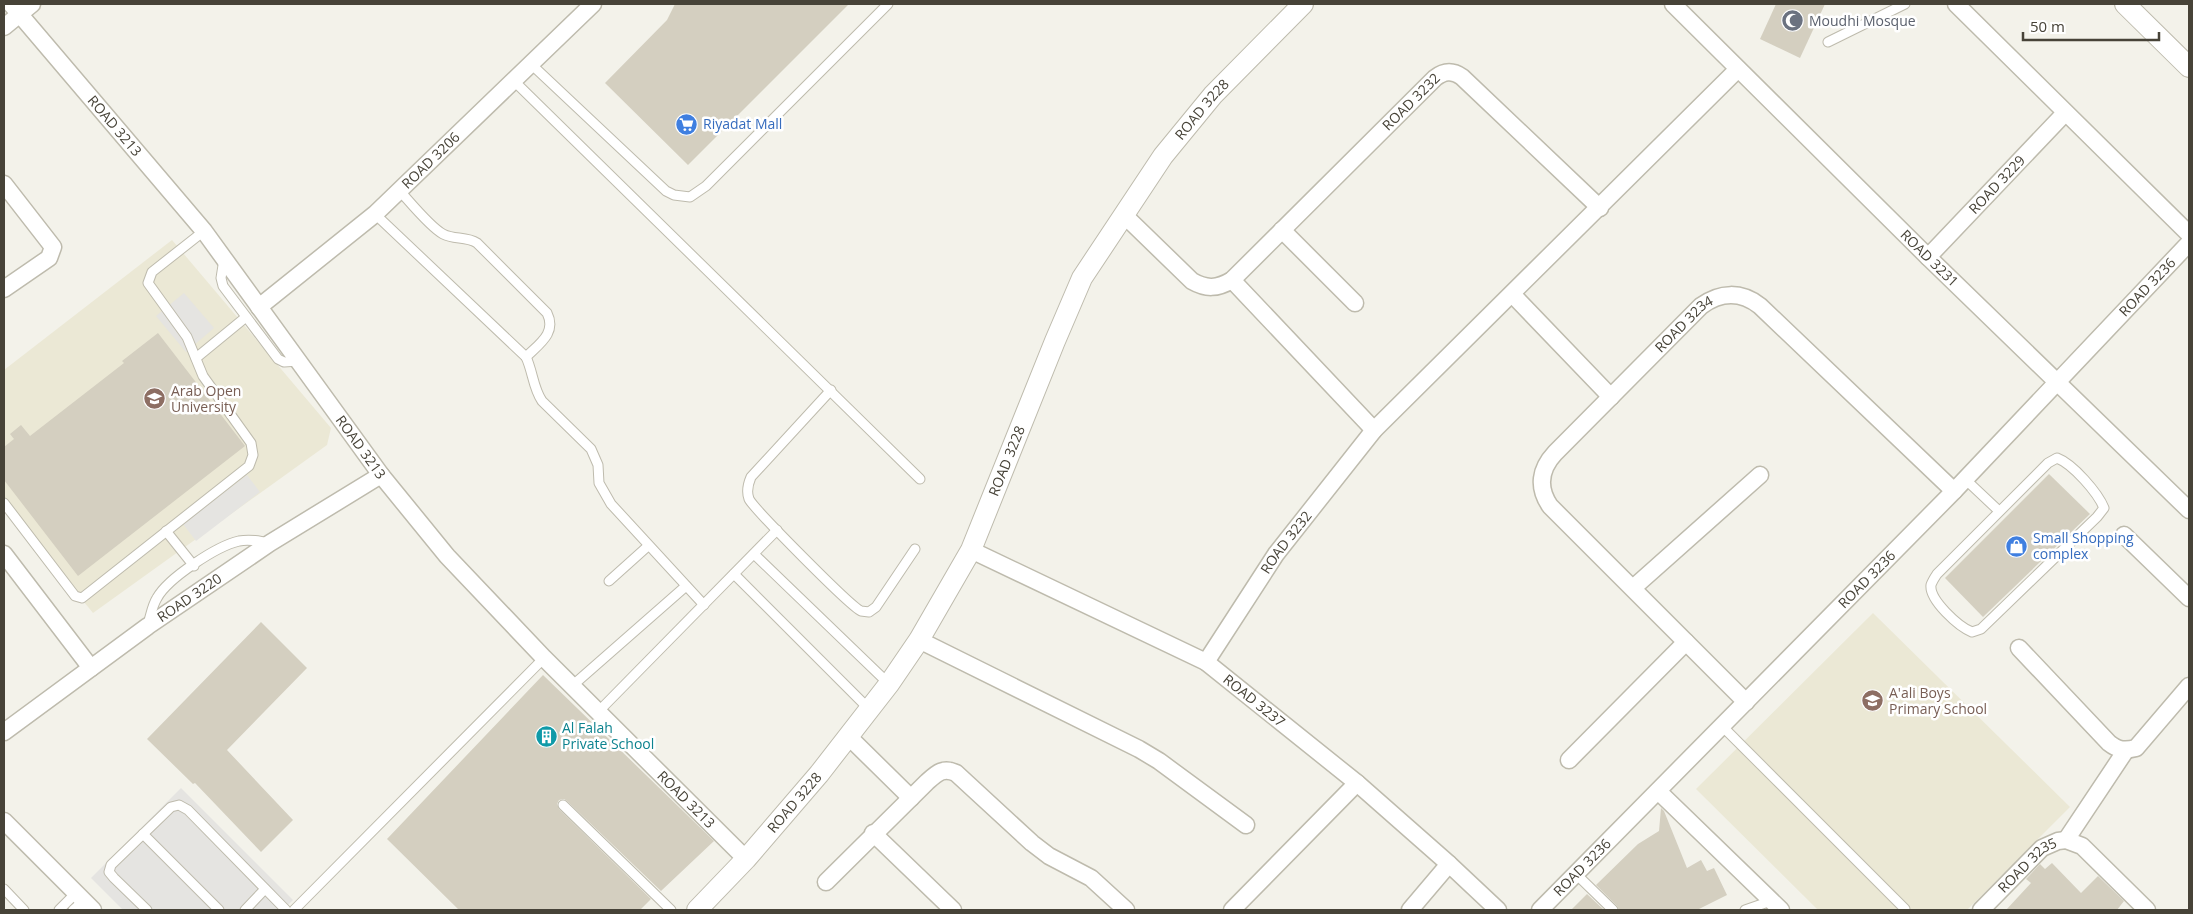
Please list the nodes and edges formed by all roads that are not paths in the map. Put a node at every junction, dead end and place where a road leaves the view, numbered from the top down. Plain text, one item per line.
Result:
1 (593, 4) edge
2 (888, 4) edge
3 (1303, 4) edge
4 (1673, 4) edge
5 (1905, 4) edge
6 (1956, 4) edge
7 (2125, 4) edge
8 (21, 7) edge
9 (4, 27) edge
10 (1828, 42) dead end
11 (530, 64) junction
12 (2189, 67) edge
13 (1738, 68) junction
14 (514, 81) junction
15 (2066, 113) junction
16 (4, 184) edge
17 (399, 190) junction
18 (1600, 208) junction
19 (375, 214) junction
20 (1124, 216) junction
21 (1282, 230) junction
22 (204, 231) junction
23 (2189, 234) edge
24 (2189, 243) edge
25 (1928, 257) junction
26 (224, 259) junction
27 (1232, 280) junction
28 (4, 289) edge
29 (1512, 294) junction
30 (1354, 303) dead end
31 (260, 307) junction
32 (246, 317) junction
33 (526, 357) junction
34 (196, 358) junction
35 (299, 361) junction
36 (2057, 380) junction
37 (831, 390) junction
38 (1611, 397) junction
39 (1374, 430) junction
40 (381, 475) junction
41 (1760, 475) dead end
42 (920, 479) dead end
43 (1959, 485) junction
44 (4, 503) edge
45 (2189, 510) edge
46 (1999, 511) junction
47 (777, 530) junction
48 (166, 531) junction
49 (2124, 535) dead end
50 (270, 543) junction
51 (648, 546) junction
52 (915, 550) dead end
53 (971, 550) junction
54 (4, 554) edge
55 (754, 554) junction
56 (194, 566) junction
57 (734, 574) junction
58 (609, 581) dead end
59 (686, 586) junction
60 (1633, 588) junction
61 (2189, 598) edge
62 (704, 605) junction
63 (148, 626) junction
64 (919, 640) junction
65 (1686, 642) junction
66 (2018, 648) dead end
67 (544, 658) junction
68 (1206, 662) junction
69 (91, 668) junction
70 (889, 684) junction
71 (572, 686) junction
72 (2189, 686) edge
73 (1746, 702) junction
74 (870, 710) junction
75 (598, 712) junction
76 (1722, 726) junction
77 (4, 732) edge
78 (849, 737) junction
79 (2126, 750) junction
80 (1568, 760) dead end
81 (1357, 783) junction
82 (1658, 791) junction
83 (911, 798) junction
84 (563, 805) dead end
85 (4, 821) edge
86 (1246, 825) dead end
87 (873, 833) junction
88 (143, 834) junction
89 (2066, 840) junction
90 (746, 859) junction
91 (1449, 864) junction
92 (1576, 874) junction
93 (826, 882) dead end
94 (4, 889) edge
95 (265, 889) junction
96 (81, 904) edge
97 (1776, 905) edge
98 (709, 906) edge
99 (1905, 909) edge
100 (24, 910) edge
101 (59, 910) edge
102 (147, 910) edge
103 (219, 910) edge
104 (245, 910) edge
105 (286, 910) edge
106 (294, 910) edge
107 (671, 910) edge
108 (953, 910) edge
109 (1126, 910) edge
110 (1232, 910) edge
111 (1410, 910) edge
112 (1498, 910) edge
113 (1540, 910) edge
114 (1613, 910) edge
115 (1745, 910) edge
116 (1981, 910) edge
117 (2147, 910) edge

1 - 11 street, ROAD 3206
2 - 11 lane
3 - 20 street, ROAD 3228
4 - 13 street, ROAD 3231
5 - 10 lane
6 - 15 street
7 - 12 street
8 - 9 street
8 - 22 street, ROAD 3213
11 - 14 street, ROAD 3206
13 - 18 street, ROAD 3232
13 - 25 street, ROAD 3231
14 - 17 street, ROAD 3206
14 - 37 lane
15 - 23 street
15 - 25 street, ROAD 3229
16 - 28 street
17 - 19 street, ROAD 3206
17 - 33 lane
18 - 21 street, ROAD 3232
18 - 29 street, ROAD 3232
19 - 31 street, ROAD 3206
19 - 33 lane
20 - 27 street, ROAD 3232
20 - 53 street, ROAD 3228
21 - 27 street, ROAD 3232
21 - 30 street
22 - 26 street, ROAD 3213
22 - 34 lane
24 - 36 street, ROAD 3236
25 - 36 street, ROAD 3231
26 - 31 street, ROAD 3213
26 - 32 lane
27 - 39 street
29 - 38 street
29 - 39 street, ROAD 3232
31 - 35 street, ROAD 3213
32 - 34 lane
32 - 35 lane
33 - 51 lane
34 - 48 lane
35 - 40 street, ROAD 3213
36 - 43 street, ROAD 3236
36 - 45 street, ROAD 3231
37 - 42 lane
37 - 47 lane
38 - 43 street, ROAD 3234
38 - 60 street, ROAD 3234
39 - 68 street, ROAD 3232
40 - 50 street, ROAD 3220
40 - 67 street, ROAD 3213
41 - 60 street
43 - 46 lane
43 - 73 street, ROAD 3236
44 - 48 lane
46 - 46 lane
47 - 52 lane
47 - 55 lane
48 - 56 lane
49 - 61 street
50 - 56 lane
50 - 63 street, ROAD 3220
51 - 58 lane
51 - 59 lane
53 - 64 street, ROAD 3228
53 - 68 street, ROAD 3237
54 - 69 street
55 - 57 lane
55 - 70 lane
56 - 63 lane
57 - 62 lane
57 - 74 lane
59 - 62 lane
59 - 71 lane
60 - 65 street, ROAD 3234
62 - 75 lane
63 - 69 street, ROAD 3220
64 - 70 street, ROAD 3228
64 - 86 street
65 - 73 street, ROAD 3234
65 - 80 street
66 - 79 street
67 - 71 street, ROAD 3213
67 - 106 lane
68 - 81 street, ROAD 3237
69 - 77 street, ROAD 3220
70 - 74 street, ROAD 3228
71 - 75 street, ROAD 3213
72 - 79 street
73 - 76 street, ROAD 3236
74 - 78 street, ROAD 3228
75 - 90 street, ROAD 3213
76 - 82 street, ROAD 3236
76 - 99 lane
78 - 83 street
78 - 90 street, ROAD 3228
79 - 89 street
81 - 91 street, ROAD 3237
81 - 110 street
82 - 92 street, ROAD 3236
82 - 97 street
83 - 87 street
83 - 109 street
84 - 107 lane
85 - 96 street
87 - 93 street
87 - 108 street
88 - 95 lane
88 - 102 lane
88 - 103 lane
89 - 116 street, ROAD 3235
89 - 117 street, ROAD 3235
90 - 98 street, ROAD 3228
91 - 111 street
91 - 112 street, ROAD 3237
92 - 113 street, ROAD 3236
92 - 114 lane
94 - 100 lane
95 - 104 lane
95 - 105 lane
96 - 101 lane
97 - 115 lane

